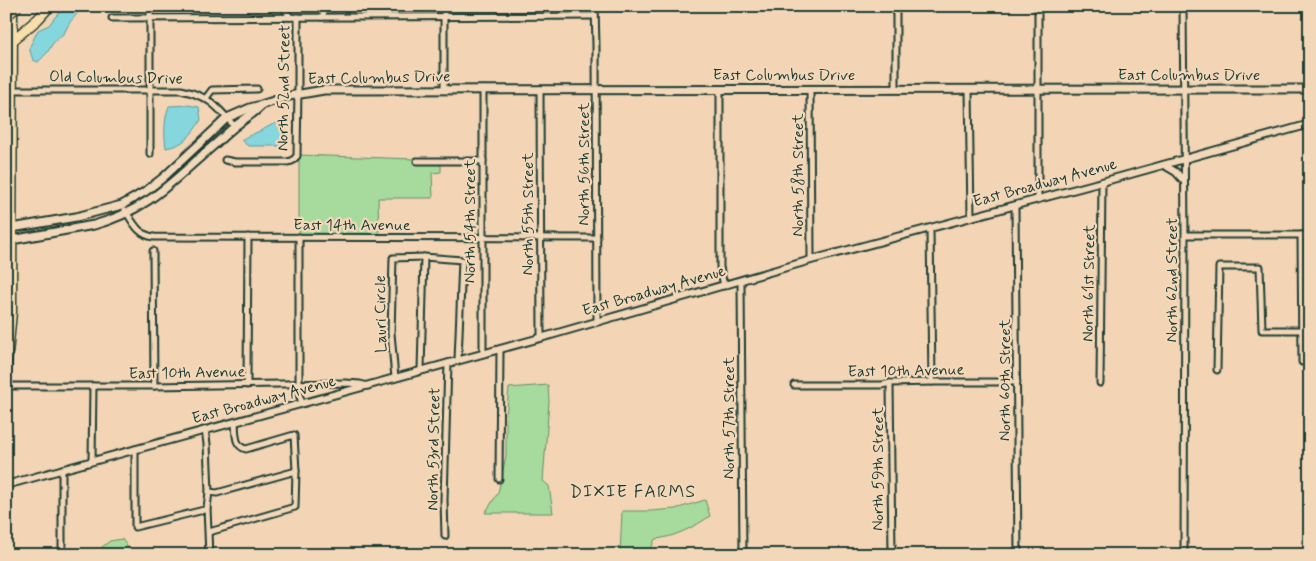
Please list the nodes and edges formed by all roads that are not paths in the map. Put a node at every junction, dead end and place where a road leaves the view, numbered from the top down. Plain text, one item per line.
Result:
1 (13, 6) edge
2 (18, 6) edge
3 (50, 6) edge
4 (150, 6) edge
5 (283, 6) edge
6 (326, 6) edge
7 (444, 6) edge
8 (595, 6) edge
9 (896, 6) edge
10 (1038, 6) edge
11 (1183, 6) edge
12 (6, 16) edge
13 (595, 16) junction
14 (290, 17) junction
15 (298, 17) junction
16 (322, 17) junction
17 (444, 17) junction
18 (112, 18) dead end
19 (150, 18) junction
20 (6, 30) edge
21 (10, 43) edge
22 (1310, 88) edge
23 (257, 89) dead end
24 (444, 89) junction
25 (483, 89) junction
26 (540, 89) junction
27 (596, 89) junction
28 (720, 89) junction
29 (810, 89) junction
30 (1039, 89) junction
31 (1184, 89) junction
32 (12, 90) junction
33 (150, 90) junction
34 (896, 90) junction
35 (969, 90) junction
36 (298, 94) junction
37 (206, 98) junction
38 (261, 105) junction
39 (227, 118) junction
40 (1310, 124) edge
41 (235, 127) junction
42 (150, 154) dead end
43 (1184, 159) junction
44 (225, 160) dead end
45 (418, 161) dead end
46 (483, 161) junction
47 (1164, 165) junction
48 (1184, 181) junction
49 (1102, 182) junction
50 (1038, 199) junction
51 (122, 205) junction
52 (1015, 206) junction
53 (127, 213) junction
54 (971, 217) junction
55 (9, 229) edge
56 (930, 229) junction
57 (1185, 234) junction
58 (1301, 235) junction
59 (1310, 235) edge
60 (248, 237) junction
61 (299, 237) junction
62 (483, 238) junction
63 (541, 238) junction
64 (597, 238) junction
65 (9, 240) edge
66 (154, 251) dead end
67 (424, 257) junction
68 (811, 260) junction
69 (741, 281) junction
70 (724, 286) junction
71 (597, 321) junction
72 (1302, 330) junction
73 (541, 338) junction
74 (500, 349) junction
75 (483, 353) junction
76 (458, 360) junction
77 (1302, 362) dead end
78 (448, 363) junction
79 (421, 370) junction
80 (1217, 370) dead end
81 (6, 375) edge
82 (395, 378) junction
83 (932, 382) junction
84 (1017, 382) junction
85 (890, 383) junction
86 (1100, 383) dead end
87 (299, 384) junction
88 (247, 385) junction
89 (794, 385) dead end
90 (6, 386) edge
91 (93, 386) junction
92 (154, 386) junction
93 (368, 386) junction
94 (302, 403) junction
95 (235, 422) junction
96 (206, 430) junction
97 (135, 449) junction
98 (92, 460) junction
99 (62, 469) junction
100 (296, 472) junction
101 (499, 479) dead end
102 (6, 485) edge
103 (208, 492) junction
104 (207, 508) junction
105 (209, 532) junction
106 (445, 536) dead end
107 (892, 554) edge
108 (62, 555) edge
109 (209, 555) edge
110 (742, 555) edge
111 (1018, 555) edge
112 (1184, 555) edge

1 - 21 main road
2 - 12 highway, bridge
3 - 21 highway
4 - 19 street
5 - 14 street
6 - 16 street
7 - 17 street
8 - 13 street, North 56th Street
9 - 34 street
10 - 30 street
11 - 31 street, North 62nd Street
13 - 17 street
13 - 27 street, North 56th Street
14 - 15 street
14 - 19 street
15 - 16 street
15 - 36 street, North 52nd Street
16 - 17 street
17 - 24 street
18 - 19 street
19 - 33 street
20 - 21 main road
21 - 32 main road
22 - 31 main road, East Columbus Drive
23 - 37 street
24 - 25 main road, East Columbus Drive
24 - 36 main road, East Columbus Drive
25 - 26 main road, East Columbus Drive
25 - 46 street, North 54th Street
26 - 27 main road, East Columbus Drive
26 - 63 street, North 55th Street
27 - 28 main road, East Columbus Drive
27 - 64 street, North 56th Street
28 - 29 main road, East Columbus Drive
28 - 70 street
29 - 34 main road, East Columbus Drive
29 - 68 street, North 58th Street
30 - 31 main road, East Columbus Drive
30 - 35 main road, East Columbus Drive
30 - 50 street
31 - 43 street, North 62nd Street
32 - 33 street, Old Columbus Drive
32 - 55 main road
33 - 37 street, Old Columbus Drive
33 - 42 street
34 - 35 main road, East Columbus Drive
35 - 54 street
36 - 38 main road, East Columbus Drive
36 - 44 street, North 52nd Street
37 - 39 street, Old Columbus Drive
38 - 39 main road, East Columbus Drive
38 - 41 main road, East Columbus Drive
39 - 41 street, Old Columbus Drive
39 - 51 main road, East Columbus Drive
40 - 43 street, East Broadway Avenue
41 - 53 main road, East Columbus Drive
43 - 47 street, East Broadway Avenue
43 - 48 street, North 62nd Street
45 - 46 street
46 - 62 street, North 54th Street
47 - 48 street
47 - 49 street, East Broadway Avenue
48 - 57 street, North 62nd Street
49 - 50 street, East Broadway Avenue
49 - 86 street, North 61st Street
50 - 52 street, East Broadway Avenue
51 - 53 street, East 14th Avenue
51 - 55 main road, East Columbus Drive
52 - 54 street, East Broadway Avenue
52 - 84 street, North 60th Street
53 - 60 street, East 14th Avenue
53 - 65 main road, East Columbus Drive
54 - 56 street, East Broadway Avenue
55 - 65 main road
56 - 68 street, East Broadway Avenue
56 - 83 street
57 - 58 street
57 - 112 street, North 62nd Street
58 - 59 street
58 - 72 street
60 - 61 street, East 14th Avenue
60 - 88 street
61 - 62 street, East 14th Avenue
61 - 87 street
62 - 63 street, East 14th Avenue
62 - 75 street, North 54th Street
63 - 64 street, East 14th Avenue
63 - 73 street, North 55th Street
64 - 71 street, North 56th Street
65 - 81 main road
66 - 92 street
67 - 76 street, Lauri Circle
67 - 79 street
67 - 82 street, Lauri Circle
68 - 69 street, East Broadway Avenue
69 - 70 street, East Broadway Avenue
69 - 110 street, North 57th Street
70 - 71 street, East Broadway Avenue
71 - 73 street, East Broadway Avenue
72 - 77 street
72 - 80 street
73 - 74 street, East Broadway Avenue
74 - 75 street, East Broadway Avenue
74 - 101 street
75 - 76 street, East Broadway Avenue
76 - 78 street, East Broadway Avenue
78 - 79 street, East Broadway Avenue
78 - 106 street, North 53rd Street
79 - 82 street, East Broadway Avenue
82 - 93 street, East Broadway Avenue
83 - 84 street, East 10th Avenue
83 - 85 street, East 10th Avenue
84 - 111 street, North 60th Street
85 - 89 street, East 10th Avenue
85 - 107 street, North 59th Street
87 - 88 street, East 10th Avenue
87 - 93 street, East 10th Avenue
87 - 94 street
88 - 92 street, East 10th Avenue
90 - 91 street, East 10th Avenue
91 - 92 street, East 10th Avenue
91 - 98 street
93 - 94 street, East Broadway Avenue
94 - 95 street, East Broadway Avenue
95 - 96 street, East Broadway Avenue
95 - 100 street
96 - 97 street, East Broadway Avenue
96 - 103 street
97 - 98 street, East Broadway Avenue
97 - 104 street
98 - 99 street, East Broadway Avenue
99 - 102 street, East Broadway Avenue
99 - 108 street
100 - 103 street
100 - 105 street
103 - 104 street
104 - 105 street
105 - 109 street

